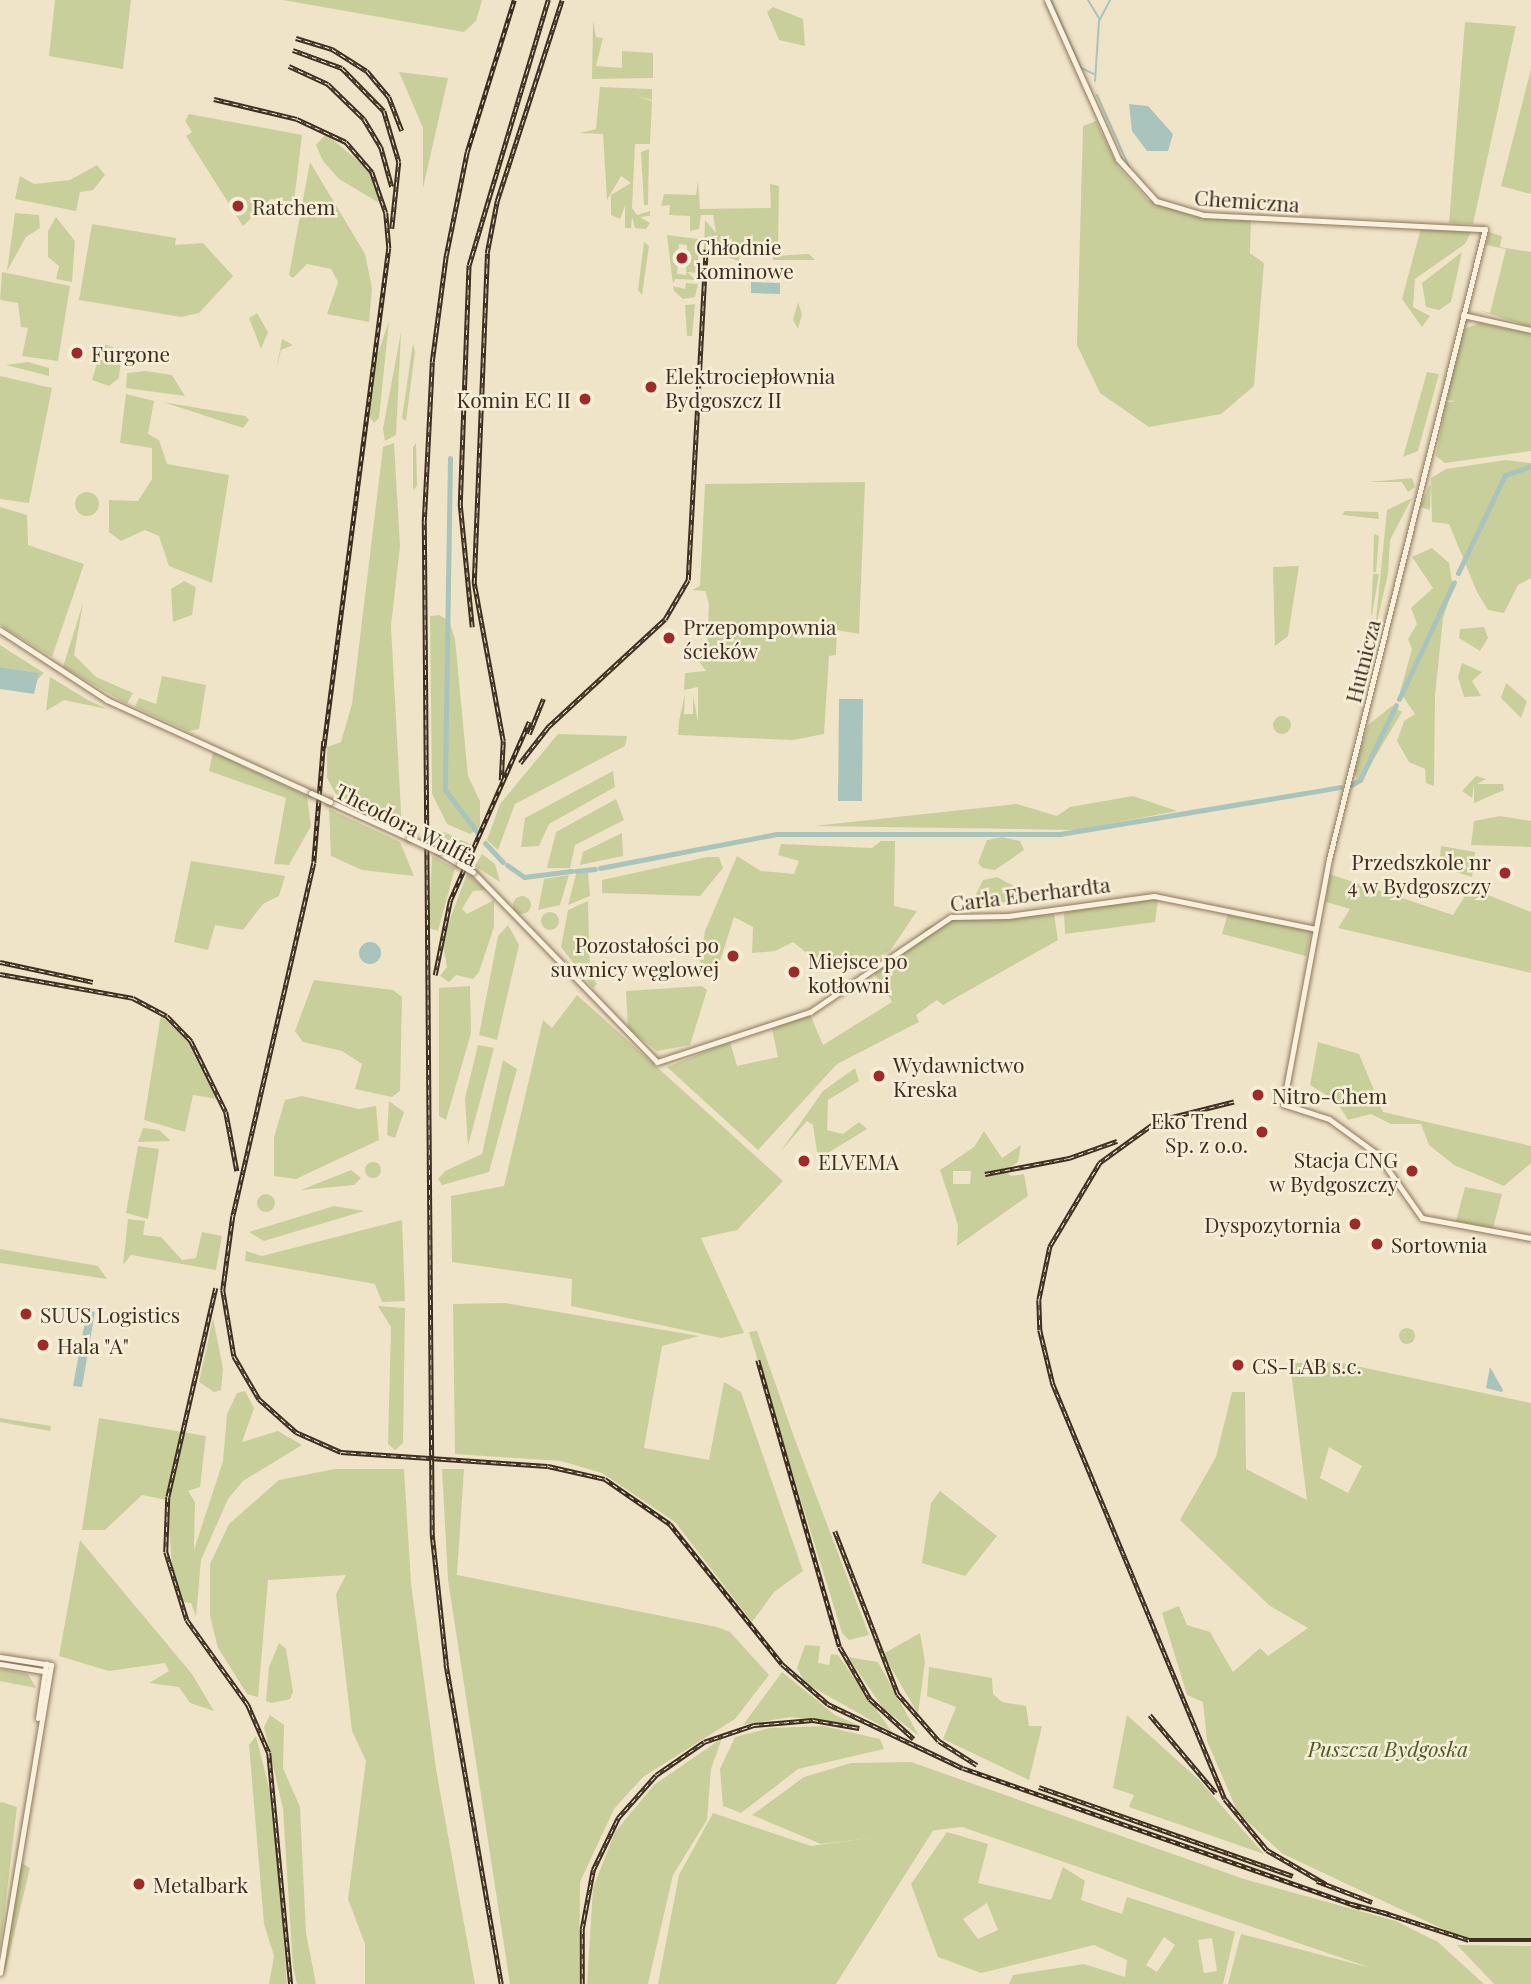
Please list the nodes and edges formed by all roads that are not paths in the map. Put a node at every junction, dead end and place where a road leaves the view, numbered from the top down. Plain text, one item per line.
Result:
1 (1047, 0) edge
2 (1485, 229) joint
3 (1463, 315) junction
4 (1531, 330) edge
5 (0, 630) edge
6 (1316, 929) junction
7 (657, 1062) joint
8 (1531, 1238) edge
9 (0, 1657) edge
10 (0, 1664) edge
11 (48, 1668) junction
12 (0, 1973) edge

1 - 2 street, Chemiczna
2 - 3 street, Hutnicza
3 - 4 street
3 - 6 street, Hutnicza
5 - 7 street, Theodora Wulffa, bridge
6 - 7 street, Carla Eberhardta
6 - 8 street, Hutnicza
9 - 11 street
10 - 11 street
11 - 12 street

